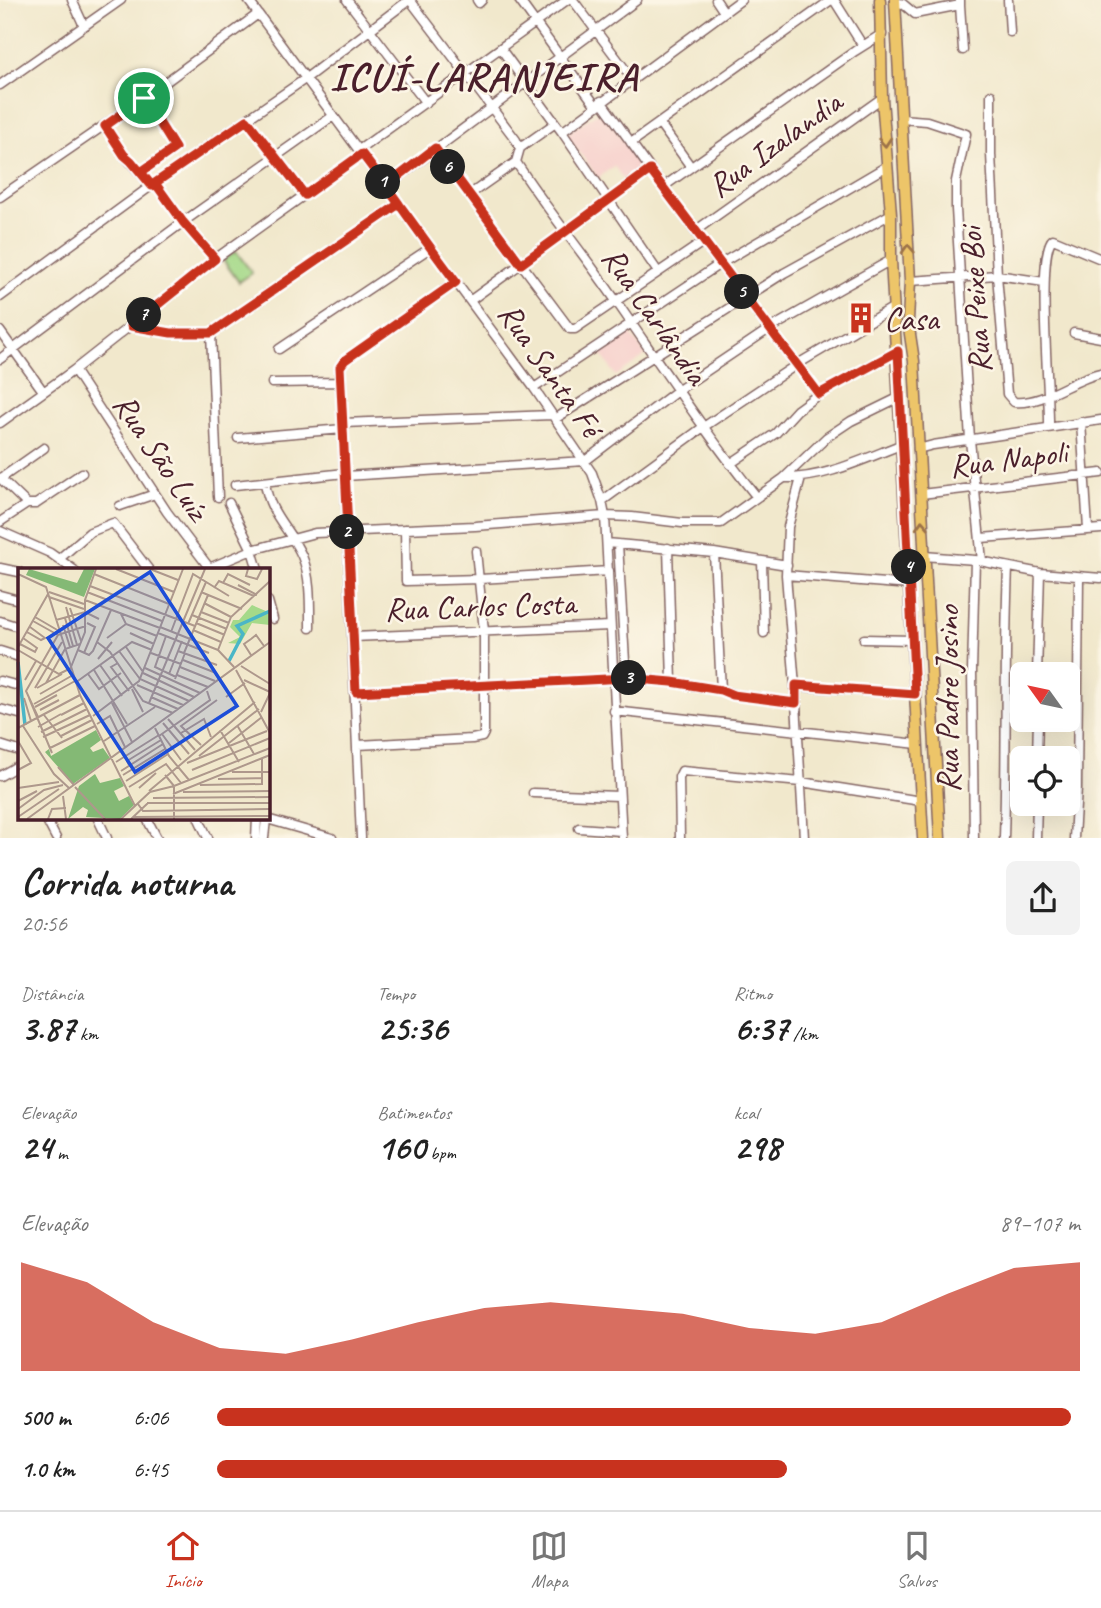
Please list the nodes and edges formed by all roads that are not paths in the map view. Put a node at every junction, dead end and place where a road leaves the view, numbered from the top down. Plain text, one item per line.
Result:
1 (72, 0) edge
2 (121, 0) edge
3 (347, 0) edge
4 (410, 0) edge
5 (519, 0) edge
6 (567, 0) edge
7 (573, 0) edge
8 (637, 0) edge
9 (716, 0) edge
10 (741, 0) edge
11 (810, 0) edge
12 (833, 0) edge
13 (880, 0) edge
14 (1008, 0) edge
15 (895, 1) edge
16 (253, 2) edge
17 (960, 3) edge
18 (815, 11) junction
19 (724, 12) junction
20 (258, 14) junction
21 (536, 23) junction
22 (84, 26) junction
23 (368, 29) junction
24 (594, 30) junction
25 (1010, 32) dead end
26 (882, 34) junction
27 (863, 46) junction
28 (501, 49) junction
29 (963, 50) dead end
30 (559, 56) junction
31 (898, 58) junction
32 (883, 59) junction
33 (465, 74) junction
34 (306, 79) junction
35 (633, 80) junction
36 (524, 83) junction
37 (0, 85) edge
38 (991, 95) dead end
39 (144, 98) junction
40 (882, 98) junction
41 (426, 103) junction
42 (598, 104) junction
43 (491, 107) junction
44 (333, 116) junction
45 (901, 119) junction
46 (247, 120) junction
47 (554, 124) junction
48 (660, 124) junction
49 (105, 126) junction
50 (562, 132) junction
51 (631, 143) junction
52 (435, 148) junction
53 (520, 148) junction
54 (361, 152) junction
55 (276, 158) junction
56 (516, 162) junction
57 (887, 166) junction
58 (691, 167) junction
59 (650, 170) junction
60 (141, 172) junction
61 (154, 185) junction
62 (386, 186) junction
63 (663, 187) junction
64 (305, 195) junction
65 (469, 195) junction
66 (0, 197) edge
67 (609, 201) junction
68 (399, 204) junction
69 (891, 214) junction
70 (183, 222) junction
71 (695, 231) junction
72 (565, 232) junction
73 (703, 242) junction
74 (430, 248) junction
75 (215, 259) junction
76 (1101, 259) edge
77 (891, 260) junction
78 (521, 264) junction
79 (720, 264) junction
80 (659, 272) junction
81 (997, 275) junction
82 (960, 277) junction
83 (910, 281) junction
84 (456, 282) junction
85 (1044, 282) junction
86 (0, 297) edge
87 (746, 297) junction
88 (471, 300) junction
89 (616, 300) junction
90 (894, 307) junction
91 (630, 323) junction
92 (131, 326) junction
93 (770, 328) junction
94 (0, 331) edge
95 (211, 333) junction
96 (1074, 333) dead end
97 (1101, 338) edge
98 (279, 349) dead end
99 (13, 350) junction
100 (898, 351) junction
101 (653, 358) junction
102 (0, 359) edge
103 (796, 365) junction
104 (74, 370) junction
105 (1101, 373) edge
106 (341, 382) junction
107 (272, 383) dead end
108 (534, 388) junction
109 (43, 391) junction
110 (677, 391) junction
111 (1050, 393) junction
112 (819, 394) junction
113 (900, 397) junction
114 (553, 417) junction
115 (1101, 420) edge
116 (1081, 422) junction
117 (0, 423) edge
118 (343, 426) junction
119 (1049, 426) junction
120 (702, 428) junction
121 (238, 438) dead end
122 (970, 440) junction
123 (903, 444) junction
124 (44, 448) dead end
125 (918, 449) junction
126 (584, 461) junction
127 (730, 464) junction
128 (82, 473) dead end
129 (1101, 473) edge
130 (345, 475) junction
131 (1084, 475) junction
132 (0, 478) edge
133 (784, 478) junction
134 (801, 478) junction
135 (265, 482) junction
136 (235, 485) dead end
137 (975, 488) junction
138 (155, 494) junction
139 (921, 494) junction
140 (218, 496) dead end
141 (756, 496) junction
142 (602, 501) junction
143 (229, 503) dead end
144 (27, 504) junction
145 (120, 506) dead end
146 (605, 516) junction
147 (0, 522) edge
148 (405, 529) junction
149 (1088, 529) junction
150 (1101, 529) edge
151 (0, 531) edge
152 (347, 531) junction
153 (291, 538) junction
154 (981, 538) junction
155 (607, 543) junction
156 (618, 544) junction
157 (668, 548) junction
158 (252, 550) junction
159 (476, 551) dead end
160 (714, 553) junction
161 (924, 555) junction
162 (59, 559) junction
163 (762, 561) junction
164 (979, 561) junction
165 (787, 565) junction
166 (208, 567) edge
167 (0, 568) edge
168 (71, 568) edge
169 (147, 568) edge
170 (257, 568) edge
171 (1008, 568) junction
172 (609, 571) junction
173 (18, 572) edge
174 (1040, 573) junction
175 (786, 575) junction
176 (1079, 577) junction
177 (1101, 578) edge
178 (480, 579) junction
179 (910, 585) junction
180 (0, 595) edge
181 (18, 600) edge
182 (270, 608) edge
183 (273, 618) dead end
184 (0, 621) edge
185 (610, 626) junction
186 (18, 627) edge
187 (310, 628) dead end
188 (484, 631) junction
189 (764, 633) dead end
190 (353, 637) junction
191 (864, 639) dead end
192 (913, 640) junction
193 (0, 651) edge
194 (18, 657) edge
195 (1037, 662) edge
196 (626, 678) junction
197 (612, 679) junction
198 (0, 681) edge
199 (672, 682) junction
200 (485, 685) junction
201 (796, 685) junction
202 (18, 686) edge
203 (721, 690) junction
204 (356, 692) junction
205 (915, 694) junction
206 (796, 703) junction
207 (0, 709) edge
208 (614, 710) junction
209 (18, 714) edge
210 (797, 732) junction
211 (918, 744) junction
212 (358, 745) junction
213 (18, 767) edge
214 (0, 776) edge
215 (920, 780) junction
216 (936, 781) junction
217 (801, 782) junction
218 (533, 793) dead end
219 (619, 796) junction
220 (921, 801) junction
221 (1037, 816) edge
222 (47, 820) edge
223 (98, 820) edge
224 (148, 820) edge
225 (199, 820) edge
226 (257, 820) edge
227 (267, 820) edge
228 (270, 820) edge
229 (579, 828) dead end
230 (307, 834) edge
231 (621, 835) edge
232 (1004, 837) edge
233 (56, 838) edge
234 (107, 838) edge
235 (157, 838) edge
236 (208, 838) edge
237 (256, 838) edge
238 (264, 838) edge
239 (332, 838) edge
240 (361, 838) edge
241 (680, 838) edge
242 (803, 838) edge
243 (923, 838) edge
244 (940, 838) edge
245 (974, 838) edge
246 (1036, 838) edge
247 (1074, 838) edge

1 - 22 street
2 - 22 street
3 - 23 street
4 - 23 street
4 - 33 street
5 - 21 street
6 - 21 street
7 - 24 street
8 - 24 street
9 - 19 street
10 - 19 street
11 - 18 street
12 - 18 street
12 - 27 street
13 - 26 main road
14 - 25 street
15 - 17 street
15 - 31 main road
16 - 20 street, Rua Santa Fé
17 - 29 street
18 - 48 street
19 - 35 street
20 - 34 street, Rua Santa Fé
20 - 39 street
21 - 28 street
21 - 30 street
22 - 37 street
23 - 34 street
23 - 41 street
24 - 30 street
24 - 35 street
26 - 27 street
26 - 32 main road
27 - 58 street
28 - 33 street
28 - 36 street
30 - 36 street
30 - 42 street
31 - 32 main road
31 - 45 main road
32 - 40 main road
33 - 41 street
33 - 43 street
34 - 44 street, Rua Santa Fé
34 - 46 street
35 - 42 street
36 - 43 street
36 - 47 street
38 - 81 street, Rua Peixe Boi
39 - 49 street
39 - 60 street
40 -> 57 main road
40 - 71 street, Rua Izalandia
41 - 54 street
42 - 50 street
42 - 51 street
43 - 52 street
43 - 53 street
44 - 54 street, Rua Santa Fé
44 - 55 street
45 - 82 street, Rua Padre Josino
83 -> 45 main road
46 - 55 street
46 - 61 street
47 - 50 street
47 - 53 street
48 - 51 street
48 - 58 street
49 - 60 street
49 - 66 street
50 - 67 street
51 - 59 street
52 - 62 street
52 - 65 street
53 - 56 street
54 - 62 street, Rua Santa Fé
54 - 64 street
55 - 64 street
55 - 70 street
56 - 65 street
56 - 72 street, Rua Carlândia
57 - 69 main road
57 - 79 street
58 - 63 street
59 - 63 street
59 - 67 street
60 - 61 street
61 - 70 street
61 - 86 street
62 - 68 street, Rua Santa Fé
63 - 71 street
64 - 75 street
65 - 78 street
67 - 72 street
67 - 80 street
68 - 74 street, Rua Santa Fé
68 - 95 street
69 - 77 main road
69 - 87 street
70 - 75 street
70 - 99 street
71 - 73 street
72 - 78 street
72 - 89 street, Rua Carlândia
73 - 79 street
73 - 80 street
74 - 84 street, Rua Santa Fé
74 - 98 street
75 - 92 street
76 - 85 street
77 - 90 main road
77 - 93 street
78 - 88 street
78 - 89 street
79 - 87 street
79 - 91 street
80 - 89 street
81 - 82 street
81 - 85 street
81 - 111 street, Rua Peixe Boi
82 - 83 street
82 - 122 street, Rua Padre Josino
83 - 125 main road
84 - 88 street, Rua Santa Fé
84 - 106 street
85 - 111 street
87 - 93 street
87 - 101 street
88 - 108 street, Rua Santa Fé
89 - 91 street, Rua Carlândia
90 - 100 main road
90 - 103 street
91 - 101 street, Rua Carlândia
91 - 108 street
92 - 95 street
92 - 104 street
93 - 103 street
93 - 110 street
94 - 99 street
95 - 140 street
96 - 97 street
99 - 102 street
99 - 109 street
100 - 112 street
100 - 113 main road
101 - 110 street, Rua Carlândia
101 - 114 street
103 - 112 street
103 - 120 street
104 - 109 street
104 - 138 street, Rua São Luíz
105 - 111 street
106 - 107 street
106 - 118 street
108 - 114 street, Rua Santa Fé
109 - 117 street
110 - 120 street, Rua Carlândia
110 - 126 street
111 - 119 street
112 - 127 street
113 - 123 main road
113 - 133 street
114 - 118 street
114 - 126 street, Rua Santa Fé
115 - 116 street
116 - 119 street
116 - 131 street
118 - 121 street
118 - 130 street
119 - 122 street
120 - 127 street, Rua Carlândia
120 - 142 street
122 - 125 street
122 - 137 street, Rua Padre Josino
123 - 134 street
123 - 179 main road
124 - 132 street
125 - 139 main road
126 - 130 street
126 - 142 street, Rua Santa Fé
127 - 141 street, Rua Carlândia
128 - 144 street
129 - 131 street, Rua Napoli
130 - 135 street
130 - 152 street
131 - 137 street, Rua Napoli
131 - 149 street
132 - 144 street
133 - 134 street
133 - 141 street
134 - 165 street
135 - 136 street
135 - 153 street
137 - 139 street, Rua Napoli
137 - 154 street, Rua Padre Josino
138 - 145 street
138 - 166 street, Rua São Luíz
161 -> 139 main road
141 - 146 street
142 - 146 street, Rua Santa Fé
143 - 158 street, Rua São Luíz
144 - 147 street
146 - 148 street
146 - 155 street, Rua Santa Fé
148 - 152 street
148 - 178 street
149 - 150 street
149 - 154 street
151 - 162 street
152 - 153 street
152 - 190 street
153 - 158 street
153 - 187 street
154 - 164 street, Rua Padre Josino
155 - 156 street
155 - 172 street, Rua Santa Fé
156 - 157 street
156 - 196 street
157 - 160 street
157 - 199 street
158 - 166 street
158 - 170 street, Rua São Luíz
159 - 178 street
160 - 163 street
160 - 203 street
161 - 164 street
161 - 216 main road
162 - 168 street
162 - 169 street
163 - 165 street
163 - 189 street
164 - 171 street
164 - 245 street, Rua Padre Josino
165 - 175 street
167 - 173 street
171 - 174 street
171 - 232 street
172 - 178 street
172 - 185 street, Rua Santa Fé
174 - 176 street
174 - 195 street
175 - 179 street
175 - 201 street
176 - 177 street
176 - 247 street
178 - 188 street
179 - 192 main road
180 - 181 street
182 - 183 street
184 - 186 street
185 - 188 street, Rua Carlos Costa
185 - 197 street, Rua Santa Fé
188 - 190 street, Rua Carlos Costa
188 - 200 street
190 - 204 street
191 - 192 street
192 - 205 main road
193 - 194 street
196 - 197 street
196 - 199 street
197 - 200 street
197 - 208 street, Rua Santa Fé
198 - 202 street
199 - 203 street
200 - 204 street
200 - 212 street
201 - 205 street
201 - 206 street
203 - 206 street
204 - 212 street
205 - 211 main road
206 - 210 street
207 - 209 street
208 - 210 street
208 - 219 street, Rua Santa Fé
210 - 211 street
210 - 217 street
211 - 215 main road
212 - 240 street
213 - 214 street
215 - 216 main road
215 - 220 main road
216 - 244 main road
217 - 220 street
217 - 241 street
217 - 242 street
218 - 219 street
219 - 231 street, Rua Santa Fé
220 - 243 main road
221 - 246 street
222 - 233 street
223 - 234 street
224 - 235 street
225 - 236 street
226 - 237 street
227 - 238 street
228 - 230 street
229 - 231 street
230 - 239 street

